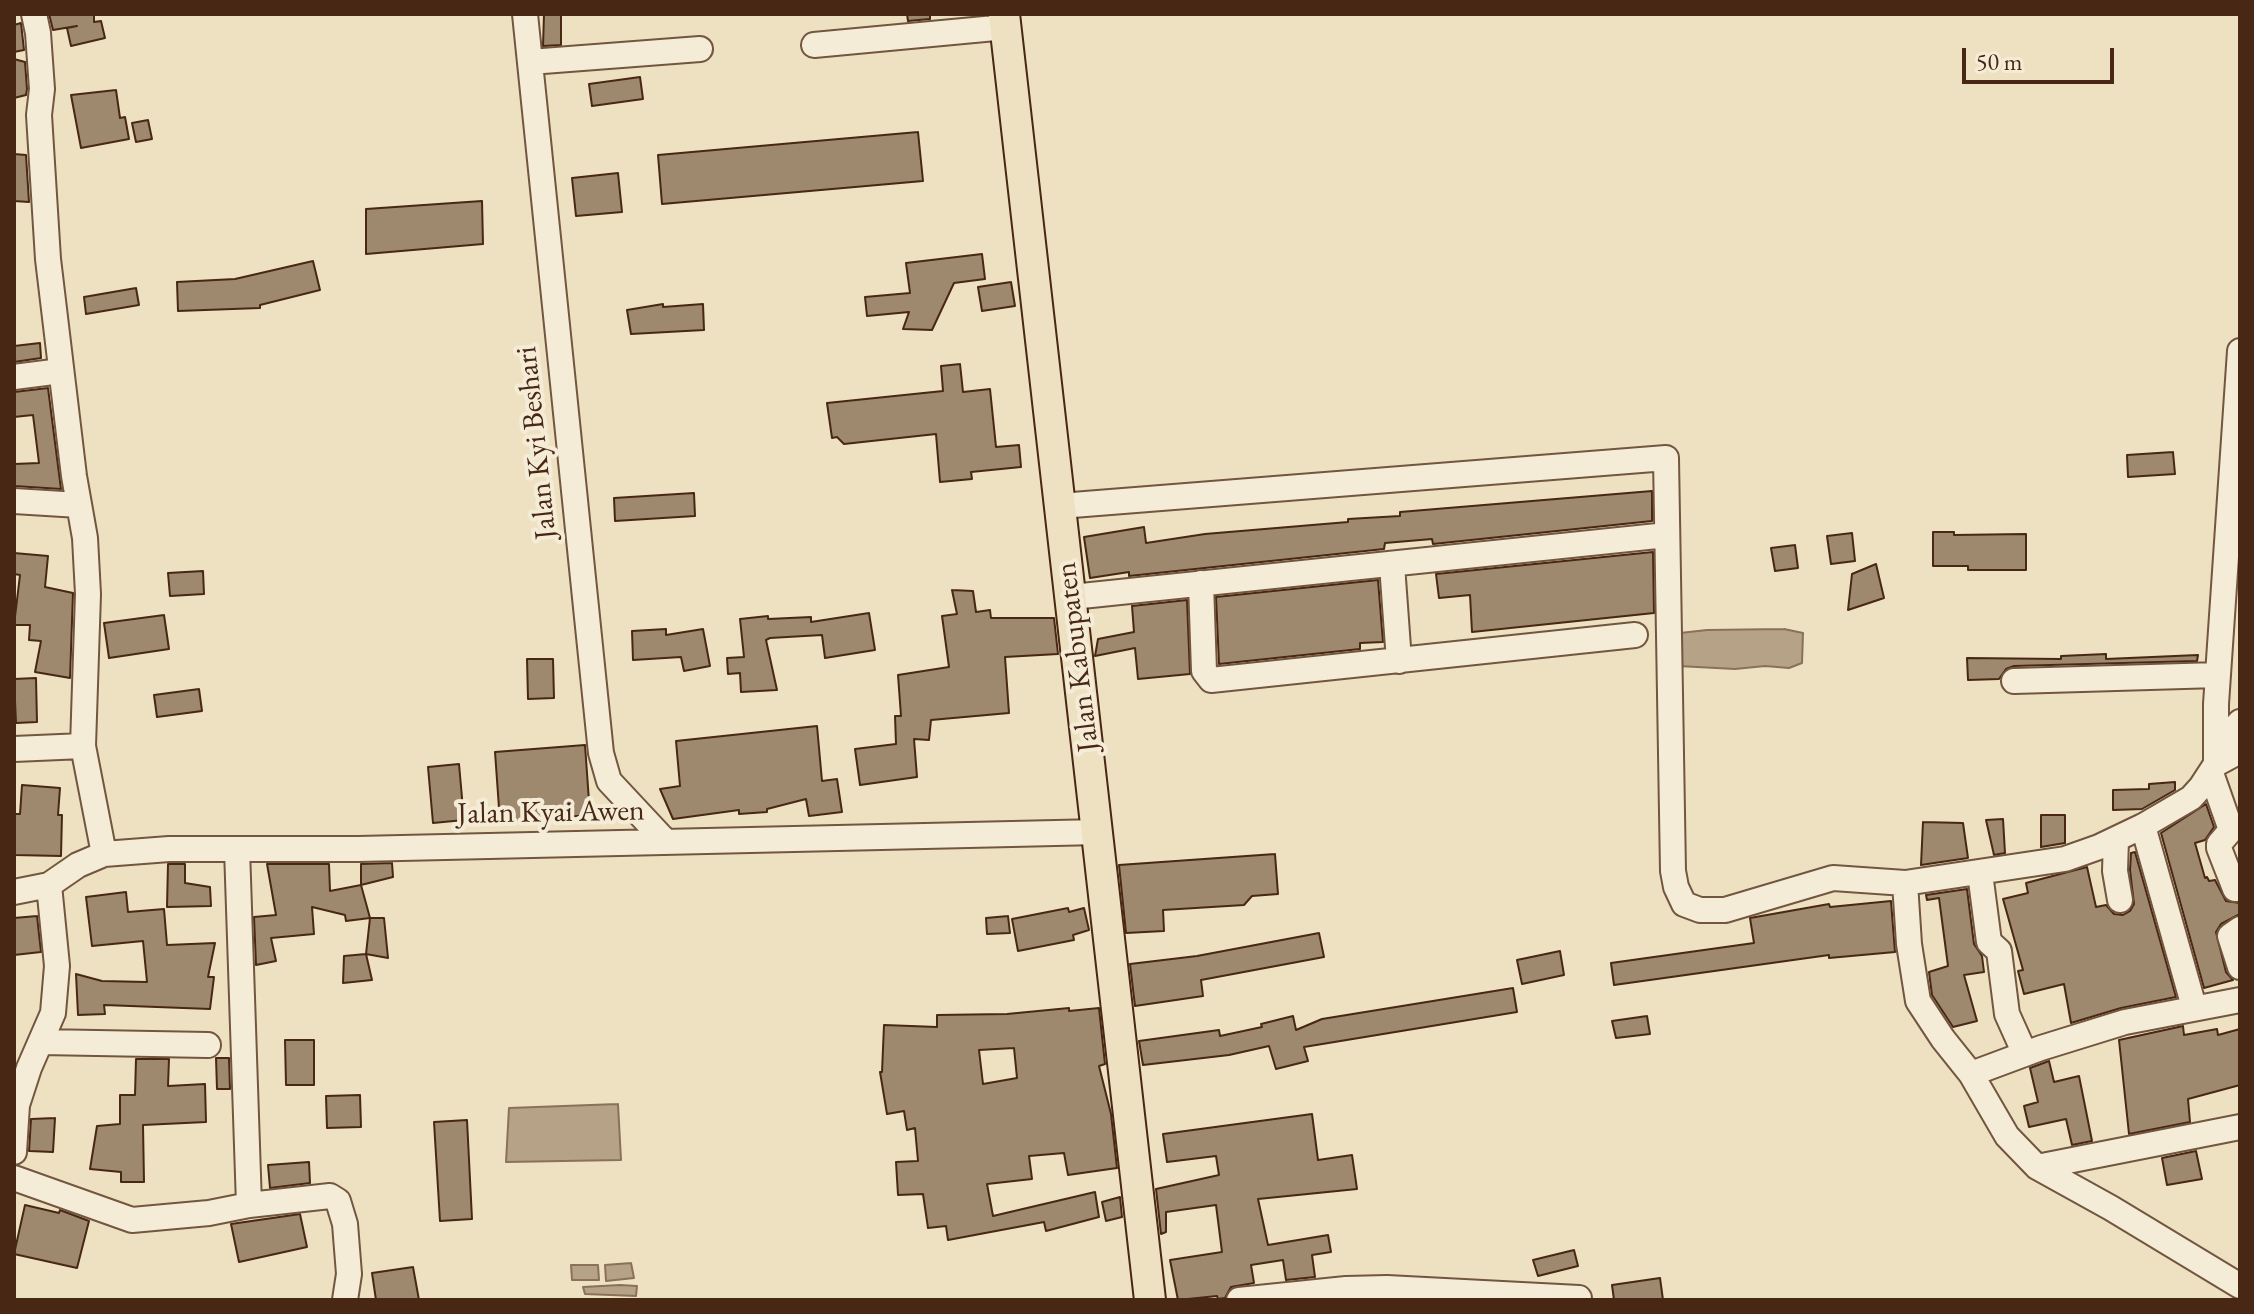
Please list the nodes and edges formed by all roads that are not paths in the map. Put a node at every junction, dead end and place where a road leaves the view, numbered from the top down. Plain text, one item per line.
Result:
1 (34, 14) edge
2 (525, 14) edge
3 (1005, 20) edge
4 (814, 45) dead end
5 (700, 49) dead end
6 (530, 62) junction
7 (39, 115) junction
8 (14, 118) edge
9 (2240, 351) edge
10 (61, 371) junction
11 (14, 377) edge
12 (2235, 472) edge
13 (14, 501) edge
14 (79, 505) junction
15 (1060, 506) junction
16 (1667, 535) junction
17 (2232, 561) edge
18 (1392, 565) junction
19 (1201, 583) junction
20 (1072, 597) junction
21 (1635, 635) dead end
22 (1399, 661) junction
23 (2218, 675) junction
24 (2014, 681) dead end
25 (2240, 722) edge
26 (83, 746) junction
27 (14, 749) edge
28 (2221, 759) edge
29 (2143, 826) junction
30 (1099, 832) junction
31 (2116, 839) junction
32 (666, 842) junction
33 (237, 849) junction
34 (104, 854) junction
35 (1980, 873) junction
36 (1905, 883) junction
37 (49, 885) junction
38 (2235, 889) dead end
39 (14, 892) edge
40 (2120, 900) dead end
41 (2240, 929) edge
42 (2240, 967) edge
43 (2240, 1000) edge
44 (2194, 1007) junction
45 (41, 1042) junction
46 (208, 1045) dead end
47 (2025, 1054) junction
48 (1971, 1074) junction
49 (2240, 1127) edge
50 (14, 1152) edge
51 (2037, 1167) junction
52 (14, 1178) edge
53 (249, 1205) junction
54 (2240, 1286) edge
55 (1579, 1298) dead end
56 (345, 1300) edge
57 (1150, 1300) edge
58 (1239, 1300) edge

1 - 7 street
2 - 6 street, Jalan Kyi Beshari
3 - 4 street
3 - 15 main road, Jalan Kabupaten
5 - 6 street
6 - 32 street, Jalan Kyi Beshari
7 - 8 street
7 - 10 street
9 - 12 street
10 - 11 street
10 - 14 street
12 - 17 street
13 - 14 street
14 - 26 street
15 - 16 street
15 - 20 main road, Jalan Kabupaten
16 - 18 street
16 - 36 street
17 - 23 street
18 - 19 street
18 - 22 street
19 - 20 street
19 - 22 street
20 - 30 main road, Jalan Kabupaten
21 - 22 street
23 - 24 street
23 - 28 street
25 - 28 street
26 - 27 street
26 - 34 street
28 - 29 street
28 - 38 street
29 - 31 street
29 - 44 street
30 - 32 street, Jalan Kyai Awen
30 - 57 main road, Jalan Kabupaten
31 - 35 street
31 - 40 street
32 - 33 street, Jalan Kyai Awen
33 - 34 street, Jalan Kyai Awen
33 - 53 street
34 - 37 street, Jalan Kyai Awen
35 - 36 street
35 - 47 street
36 - 48 street
37 - 39 street, Jalan Kyai Awen
37 - 45 street
41 - 42 street
43 - 44 street
44 - 47 street
45 - 46 street
45 - 50 street
47 - 48 street
48 - 51 street
49 - 51 street
51 - 54 street
52 - 53 street
53 - 56 street
55 - 58 street

